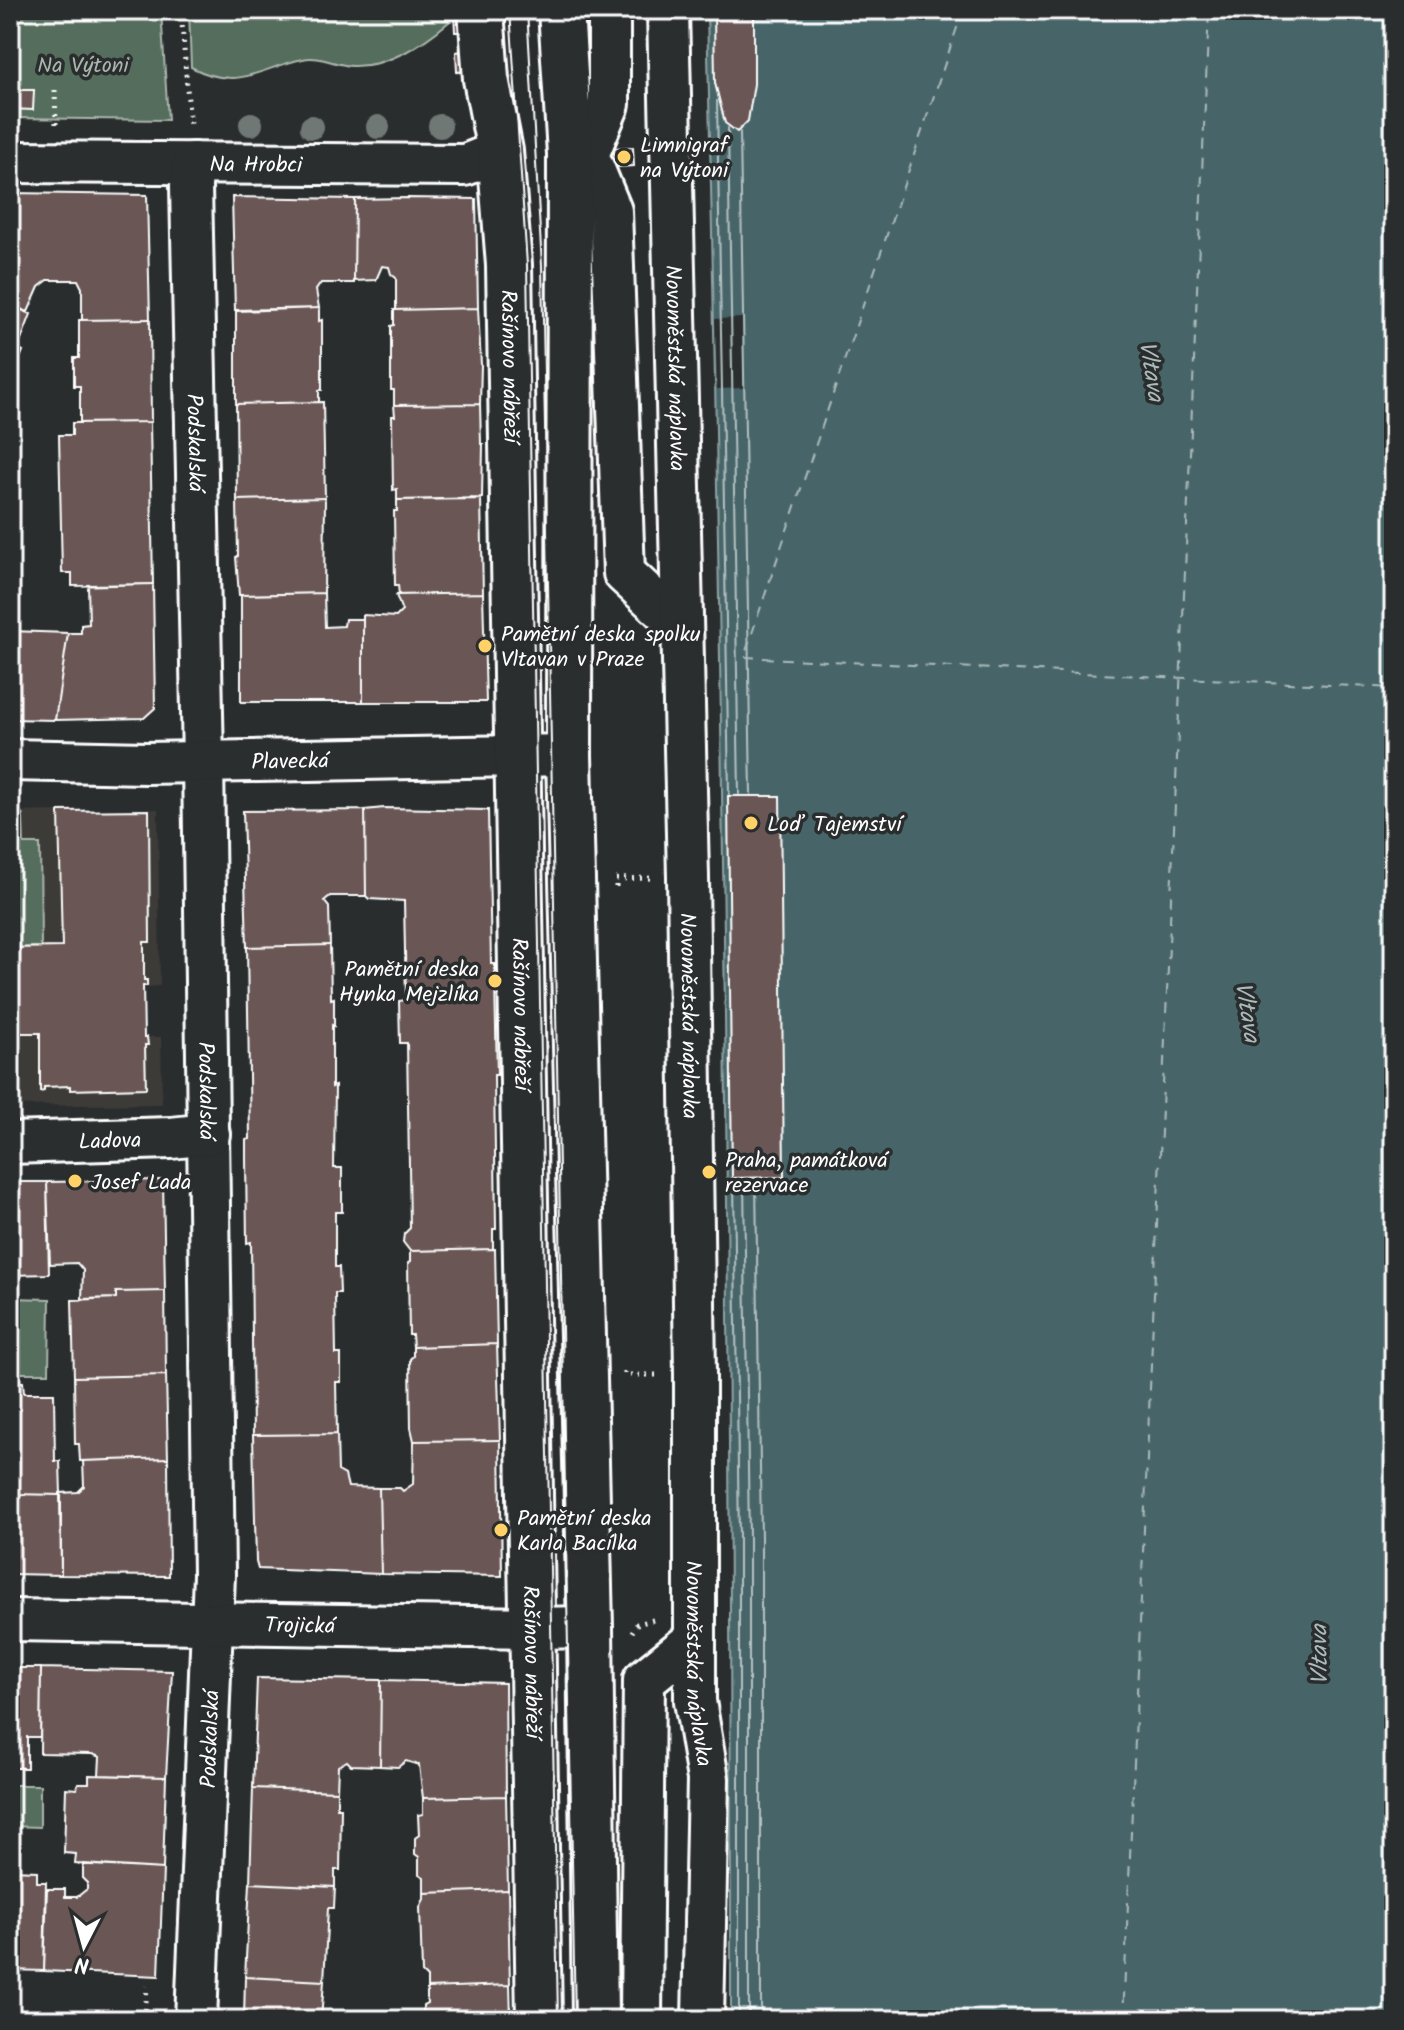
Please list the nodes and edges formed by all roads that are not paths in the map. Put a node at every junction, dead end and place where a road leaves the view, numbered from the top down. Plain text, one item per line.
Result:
1 (481, 10) edge
2 (561, 10) edge
3 (609, 10) edge
4 (668, 10) edge
5 (500, 151) junction
6 (10, 162) edge
7 (193, 163) junction
8 (682, 627) junction
9 (569, 755) junction
10 (518, 756) junction
11 (10, 760) edge
12 (203, 760) junction
13 (209, 1134) junction
14 (10, 1143) edge
15 (10, 1620) edge
16 (213, 1622) junction
17 (590, 1627) junction
18 (533, 1628) junction
19 (695, 1639) junction
20 (196, 2020) edge
21 (539, 2020) edge
22 (595, 2020) edge
23 (641, 2020) edge
24 (703, 2020) edge

1 - 5 main road, Rašínovo nábřeží
2 - 9 main road
3 - 8 street
4 - 8 street, Novoměstská náplavka
5 - 7 street, Na Hrobci
5 - 10 main road, Rašínovo nábřeží
6 - 7 street, Na Hrobci
7 - 12 street, Podskalská
8 - 19 street, Novoměstská náplavka
9 - 10 street, Plavecká
9 - 17 main road
10 - 12 street, Plavecká
10 - 18 main road, Rašínovo nábřeží
11 - 12 street, Plavecká
12 - 13 street, Podskalská
13 - 14 street, Ladova
13 - 16 street, Podskalská
15 - 16 street, Trojická
16 - 18 street, Trojická
16 - 20 street, Podskalská
17 - 18 street, Trojická
17 - 22 main road
18 - 21 main road, Rašínovo nábřeží
19 - 23 street
19 - 24 street, Novoměstská náplavka

